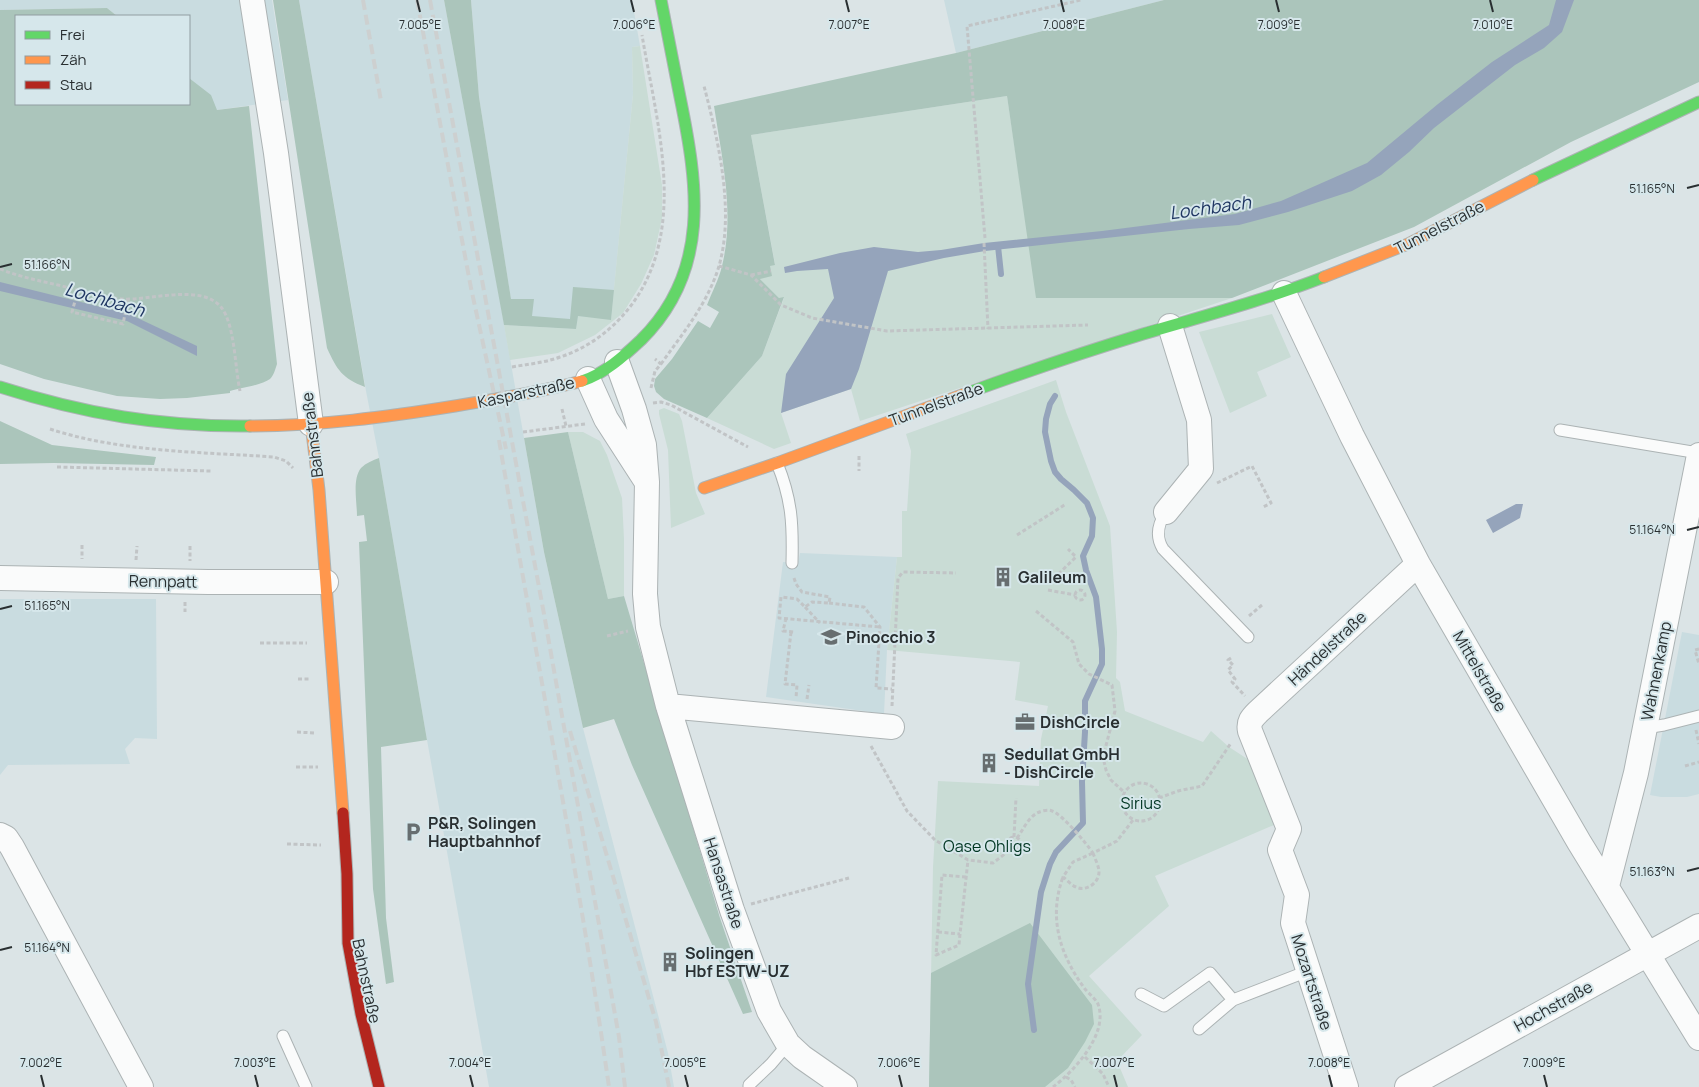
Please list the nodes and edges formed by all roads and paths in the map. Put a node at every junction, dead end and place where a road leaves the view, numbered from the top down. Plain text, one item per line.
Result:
1 (252, 0) edge
2 (661, 0) edge
3 (1081, 0) edge
4 (640, 28) dead end
5 (1699, 102) edge
6 (0, 269) edge
7 (771, 271) dead end
8 (751, 275) junction
9 (78, 290) junction
10 (1284, 293) junction
11 (128, 299) junction
12 (1096, 325) dead end
13 (1170, 326) junction
14 (988, 329) junction
15 (637, 344) junction
16 (617, 362) junction
17 (661, 364) junction
18 (512, 367) dead end
19 (588, 379) junction
20 (0, 387) edge
21 (240, 391) dead end
22 (650, 394) dead end
23 (650, 403) dead end
24 (312, 424) junction
25 (589, 424) dead end
26 (1560, 430) dead end
27 (523, 432) dead end
28 (128, 446) dead end
29 (1699, 454) edge
30 (274, 457) dead end
31 (777, 463) junction
32 (57, 467) dead end
33 (211, 470) dead end
34 (647, 482) junction
35 (1210, 487) dead end
36 (704, 488) dead end
37 (1066, 504) dead end
38 (1263, 507) dead end
39 (1166, 512) joint
40 (1017, 535) dead end
41 (1068, 549) dead end
42 (792, 563) joint
43 (1418, 564) junction
44 (956, 573) dead end
45 (0, 578) edge
46 (326, 582) junction
47 (1049, 583) dead end
48 (1048, 590) dead end
49 (1075, 595) dead end
50 (829, 603) junction
51 (806, 607) junction
52 (1036, 611) dead end
53 (786, 618) junction
54 (818, 622) junction
55 (880, 627) junction
56 (633, 630) dead end
57 (607, 636) dead end
58 (1248, 637) dead end
59 (260, 642) dead end
60 (313, 643) dead end
61 (1699, 649) edge
62 (1231, 658) dead end
63 (1699, 664) edge
64 (298, 679) dead end
65 (316, 679) dead end
66 (892, 689) junction
67 (1241, 692) dead end
68 (668, 706) junction
69 (1699, 716) edge
70 (794, 717) junction
71 (861, 724) junction
72 (892, 727) joint
73 (1645, 728) junction
74 (297, 732) dead end
75 (319, 734) dead end
76 (1242, 740) junction
77 (1699, 762) edge
78 (1685, 766) dead end
79 (296, 767) dead end
80 (320, 767) dead end
81 (1125, 793) junction
82 (1016, 798) dead end
83 (1159, 798) junction
84 (1133, 820) junction
85 (0, 835) edge
86 (1015, 838) junction
87 (287, 844) dead end
88 (321, 845) dead end
89 (1010, 850) junction
90 (1093, 853) junction
91 (968, 860) junction
92 (347, 874) junction
93 (1063, 877) junction
94 (848, 878) dead end
95 (966, 878) junction
96 (1607, 886) junction
97 (732, 910) junction
98 (1699, 926) edge
99 (938, 932) junction
100 (960, 934) junction
101 (1648, 954) junction
102 (1308, 971) junction
103 (367, 984) dead end
104 (1141, 994) dead end
105 (1233, 1000) junction
106 (1200, 1029) dead end
107 (283, 1036) dead end
108 (1699, 1038) edge
109 (379, 1039) dead end
110 (788, 1044) junction
111 (383, 1056) dead end
112 (1084, 1056) junction
113 (1066, 1077) junction
114 (748, 1086) edge
115 (141, 1087) edge
116 (306, 1087) edge
117 (379, 1087) edge
118 (845, 1087) edge
119 (1053, 1087) edge
120 (1075, 1087) edge
121 (1108, 1087) edge
122 (1346, 1087) edge
123 (1407, 1087) edge

1 - 24 street, Bahnstraße
2 - 15 street, Kasparstraße
3 - 14 path
4 - 18 path
5 - 10 street, Tunnelstraße
6 - 9 path
7 - 8 path
8 - 14 path
8 - 17 path
9 - 11 path
9 - 11 path
10 - 13 street, Tunnelstraße
10 - 43 street, Mittelstraße
11 - 21 path
12 - 14 path
13 - 31 street, Tunnelstraße
13 - 39 street
15 - 16 street, Kasparstraße
15 - 17 path
16 - 19 street, Kasparstraße
16 - 34 street, Hansastraße
17 - 22 path
19 - 24 street, Kasparstraße
19 - 34 street
20 - 24 street, Kasparstraße
23 - 31 path
24 - 46 street, Bahnstraße
25 - 27 path
26 - 29 lane
28 - 30 path
29 - 73 street, Wahnenkamp
31 - 36 street, Tunnelstraße
31 - 42 lane
32 - 33 path
34 - 68 street, Hansastraße
35 - 38 path
37 - 40 path
39 - 58 lane
41 - 47 path
42 - 50 path
43 - 76 street, Händelstraße
43 - 96 street, Mittelstraße
44 - 66 path
45 - 46 street, Rennpatt
46 - 92 street, Bahnstraße
48 - 49 path
50 - 51 path
50 - 55 path
51 - 53 path
51 - 54 path
52 - 81 path
53 - 54 path
53 - 70 path
54 - 55 path
55 - 66 path
56 - 57 path
59 - 60 path
61 - 63 path
62 - 67 path
64 - 65 path
66 - 72 path
68 - 70 street
68 - 97 street, Hansastraße
69 - 73 lane
70 - 71 street
71 - 72 street
71 - 91 path
73 - 96 street, Wahnenkamp
74 - 75 path
76 - 83 path
76 - 102 street, Mozartstraße
77 - 78 path
79 - 80 path
81 - 83 path
81 - 84 path
82 - 86 path
83 - 84 path
84 - 90 path
85 - 115 street
86 - 89 path
86 - 89 path
86 - 90 path
87 - 88 path
89 - 91 path
90 - 93 path
90 - 93 path
91 - 95 path
92 - 103 street, Bahnstraße
92 - 117 street, Bahnstraße
93 - 112 path
94 - 97 path
95 - 99 path
95 - 100 path
96 - 101 street, Mittelstraße
97 - 110 street, Hansastraße
98 - 101 street, Hochstraße
99 - 100 path
99 - 100 path
101 - 108 street, Mittelstraße
101 - 123 street, Hochstraße
102 - 105 lane
102 - 122 street, Mozartstraße
104 - 105 lane
105 - 106 lane
107 - 116 lane
109 - 111 street, Bahnstraße
110 - 114 lane
110 - 118 street, Hansastraße
112 - 113 path
112 - 121 path
113 - 119 path
113 - 120 path

